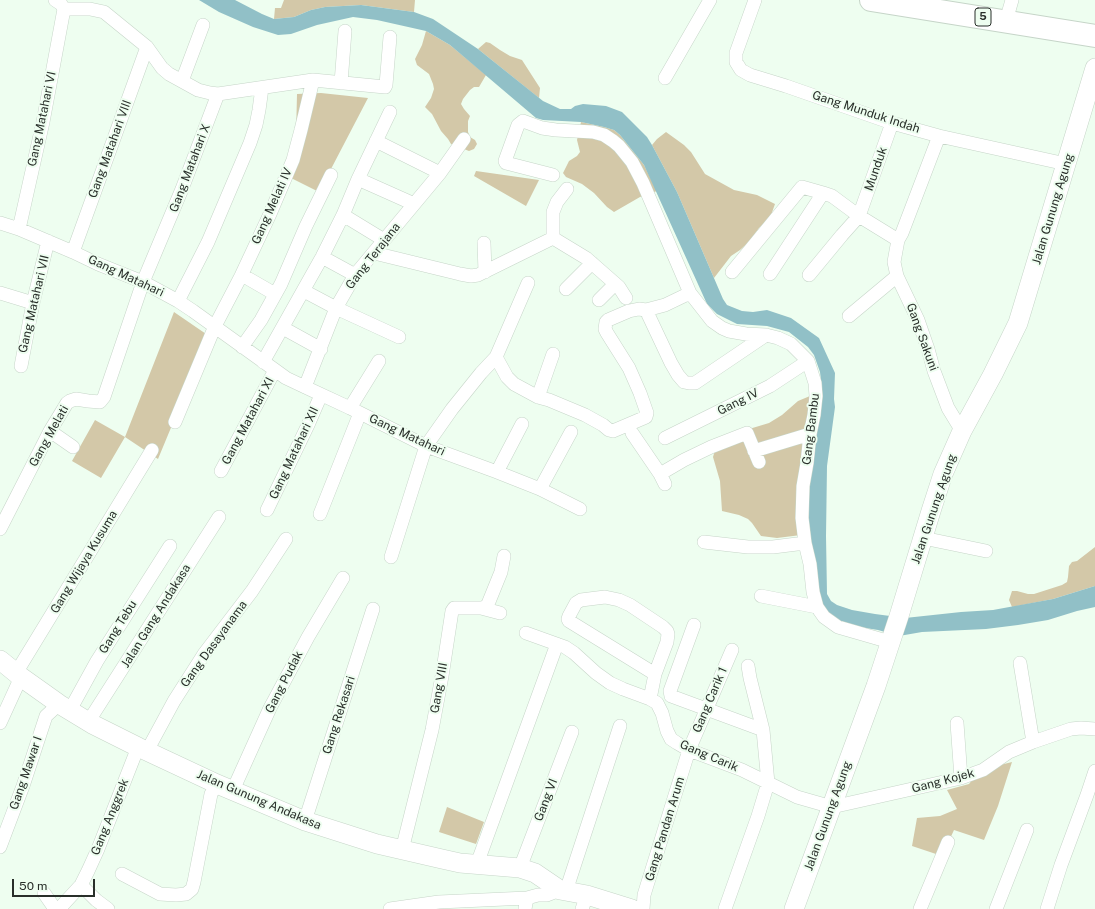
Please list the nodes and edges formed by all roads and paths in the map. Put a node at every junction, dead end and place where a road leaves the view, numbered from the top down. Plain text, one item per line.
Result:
1 (710, 0) edge
2 (755, 0) edge
3 (871, 0) edge
4 (1012, 0) edge
5 (59, 5) edge
6 (946, 6) edge
7 (1006, 21) junction
8 (203, 25) dead end
9 (345, 31) dead end
10 (1095, 36) edge
11 (390, 37) dead end
12 (147, 47) junction
13 (1095, 68) edge
14 (665, 78) dead end
15 (182, 80) junction
16 (313, 80) junction
17 (341, 83) junction
18 (262, 88) junction
19 (218, 94) junction
20 (390, 112) dead end
21 (892, 123) junction
22 (939, 136) junction
23 (464, 139) dead end
24 (376, 141) junction
25 (1066, 164) junction
26 (440, 174) junction
27 (331, 175) dead end
28 (553, 175) dead end
29 (358, 179) junction
30 (567, 189) dead end
31 (823, 193) junction
32 (414, 204) junction
33 (343, 215) junction
34 (859, 216) junction
35 (0, 223) edge
36 (19, 229) junction
37 (553, 238) junction
38 (384, 240) junction
39 (898, 240) junction
40 (48, 241) junction
41 (484, 243) dead end
42 (73, 252) junction
43 (374, 253) junction
44 (322, 257) junction
45 (592, 264) junction
46 (485, 272) junction
47 (732, 272) dead end
48 (770, 274) dead end
49 (355, 275) junction
50 (809, 275) dead end
51 (898, 276) junction
52 (249, 279) dead end
53 (143, 282) junction
54 (528, 283) dead end
55 (615, 284) junction
56 (566, 289) dead end
57 (304, 291) junction
58 (0, 293) edge
59 (690, 293) junction
60 (275, 294) junction
61 (626, 298) dead end
62 (599, 300) dead end
63 (178, 301) junction
64 (33, 303) junction
65 (336, 308) junction
66 (646, 310) junction
67 (849, 316) dead end
68 (215, 326) junction
69 (283, 328) junction
70 (766, 335) junction
71 (399, 338) dead end
72 (242, 347) junction
73 (321, 349) junction
74 (553, 354) dead end
75 (496, 357) junction
76 (379, 361) dead end
77 (808, 361) junction
78 (263, 362) junction
79 (20, 366) dead end
80 (275, 370) junction
81 (305, 387) junction
82 (320, 395) junction
83 (538, 397) junction
84 (355, 411) junction
85 (175, 422) dead end
86 (522, 424) dead end
87 (962, 430) junction
88 (50, 431) junction
89 (571, 432) dead end
90 (632, 433) dead end
91 (810, 434) junction
92 (665, 438) dead end
93 (426, 446) junction
94 (74, 447) dead end
95 (152, 450) dead end
96 (221, 471) dead end
97 (497, 472) junction
98 (540, 489) junction
99 (580, 509) dead end
100 (267, 510) dead end
101 (320, 514) dead end
102 (219, 517) dead end
103 (0, 529) edge
104 (923, 538) junction
105 (286, 539) dead end
106 (704, 542) dead end
107 (805, 543) junction
108 (170, 546) dead end
109 (986, 552) dead end
110 (504, 556) dead end
111 (391, 557) dead end
112 (343, 578) dead end
113 (761, 596) dead end
114 (817, 607) junction
115 (482, 608) junction
116 (373, 609) dead end
117 (500, 613) dead end
118 (694, 625) dead end
119 (526, 633) dead end
120 (891, 641) junction
121 (556, 644) junction
122 (732, 650) dead end
123 (0, 660) edge
124 (1020, 663) dead end
125 (748, 666) dead end
126 (655, 674) junction
127 (19, 675) junction
128 (650, 699) junction
129 (64, 707) junction
130 (706, 709) junction
131 (92, 720) junction
132 (0, 723) edge
133 (957, 723) dead end
134 (620, 726) dead end
135 (1095, 729) edge
136 (762, 730) junction
137 (572, 732) dead end
138 (1033, 742) junction
139 (143, 749) junction
140 (689, 750) junction
141 (1095, 771) edge
142 (961, 778) junction
143 (768, 783) junction
144 (225, 787) junction
145 (832, 808) junction
146 (305, 821) junction
147 (1027, 830) dead end
148 (948, 842) dead end
149 (0, 847) edge
150 (402, 850) junction
151 (477, 864) junction
152 (520, 868) junction
153 (122, 874) dead end
154 (81, 886) junction
155 (563, 891) junction
156 (44, 894) dead end
157 (585, 902) edge
158 (526, 904) edge
159 (438, 905) edge
160 (55, 909) edge
161 (59, 909) edge
162 (108, 909) edge
163 (390, 909) edge
164 (632, 909) edge
165 (643, 909) edge
166 (725, 909) edge
167 (794, 909) edge
168 (920, 909) edge
169 (996, 909) edge
170 (1047, 909) edge

1 - 14 street
2 - 21 street, Gang Munduk Indah
3 - 6 highway, 5
4 - 7 street
5 - 12 street
5 - 36 street, Gang Matahari VI
6 - 7 highway, 5
7 - 10 highway, 5
8 - 15 street
9 - 17 street
11 - 17 street
12 - 15 street
12 - 42 street, Gang Matahari VIII
13 - 25 main road, Jalan Gunung Agung
15 - 19 street
16 - 17 street
16 - 18 street
16 - 68 street, Gang Melati IV
18 - 19 street
18 - 63 street
19 - 53 street, Gang Matahari X
20 - 24 street
21 - 22 street, Gang Munduk Indah
21 - 34 street, Munduk
22 - 25 street, Gang Munduk Indah
22 - 39 street, Gang Sakuni
23 - 26 street, Gang Terajana
24 - 26 street
24 - 29 street
25 - 87 main road, Jalan Gunung Agung
26 - 32 street, Gang Terajana
27 - 60 street
28 - 59 street, Gang Bambu
29 - 32 street
29 - 33 street
30 - 37 street
31 - 34 street
31 - 47 street
31 - 48 street
32 - 38 street, Gang Terajana
33 - 38 street
33 - 44 street
34 - 39 street
34 - 50 street
35 - 36 street, Gang Matahari
36 - 40 street, Gang Matahari
37 - 45 street
37 - 46 street
38 - 43 street, Gang Terajana
39 - 51 street, Gang Sakuni
40 - 42 street, Gang Matahari
40 - 64 street, Gang Matahari VII
41 - 46 street
42 - 53 street, Gang Matahari
43 - 46 street
43 - 49 street, Gang Terajana
44 - 49 street
44 - 57 street
45 - 55 street
45 - 56 street
49 - 65 street, Gang Terajana
51 - 67 street
51 - 87 street, Gang Sakuni
52 - 60 street
53 - 63 street, Gang Matahari
53 - 88 street, Gang Melati
54 - 75 street
55 - 61 street
55 - 62 street
57 - 65 street
57 - 69 street
58 - 64 street
59 - 66 street
59 - 70 street, Gang Bambu
60 - 72 street
63 - 68 street, Gang Matahari
64 - 79 street, Gang Matahari VII
65 - 71 street
65 - 73 street, Gang Terajana
66 - 70 street
66 - 83 street
68 - 72 street, Gang Matahari
68 - 85 street, Gang Melati IV
69 - 73 street
69 - 78 street
70 - 77 street, Gang Bambu
72 - 78 street, Gang Matahari
73 - 81 street, Gang Terajana
74 - 83 street
75 - 83 street
75 - 93 street
76 - 84 street
77 - 91 street, Gang Bambu
77 - 92 street, Gang IV
78 - 80 street, Gang Matahari
80 - 81 street, Gang Matahari
80 - 96 street, Gang Matahari XI
81 - 82 street, Gang Matahari
82 - 84 street, Gang Matahari
82 - 100 street, Gang Matahari XII
84 - 93 street, Gang Matahari
84 - 101 street
86 - 97 street
87 - 104 main road, Jalan Gunung Agung
88 - 94 street
88 - 103 street, Gang Melati
89 - 98 street
90 - 91 street
91 - 107 street, Gang Bambu
93 - 97 street, Gang Matahari
93 - 111 street
95 - 127 street, Gang Wijaya Kusuma
97 - 98 street, Gang Matahari
98 - 99 street, Gang Matahari
102 - 131 street, Jalan Gang Andakasa
104 - 109 street
104 - 120 main road, Jalan Gunung Agung
105 - 139 street, Gang Dasayanama
106 - 107 street
107 - 114 street, Gang Bambu
108 - 129 street, Gang Tebu
110 - 115 street
112 - 144 street, Gang Pudak
113 - 114 street
114 - 120 street, Gang Bambu
115 - 117 street
115 - 150 street, Gang VIII
116 - 146 street, Gang Rekasari
118 - 130 street
119 - 121 street
120 - 145 main road, Jalan Gunung Agung
121 - 128 street
121 - 151 street
122 - 130 street, Gang Carik 1
123 - 127 main road, Jalan Gunung Andakasa
124 - 138 street
125 - 136 street
126 - 126 street
126 - 128 street
127 - 129 main road, Jalan Gunung Andakasa
127 - 132 street, Gang Wijaya Kusuma
128 - 140 street, Gang Carik
129 - 131 main road, Jalan Gunung Andakasa
129 - 149 street, Gang Mawar I
130 - 136 street
130 - 140 street, Gang Carik 1
131 - 139 main road, Jalan Gunung Andakasa
133 - 142 street
134 - 155 street
135 - 138 street, Gang Kojek
136 - 143 street
137 - 152 street, Gang VI
138 - 142 street, Gang Kojek
139 - 144 main road, Jalan Gunung Andakasa
139 - 154 street, Gang Anggrek
140 - 143 street, Gang Carik
140 - 165 street, Gang Pandan Arum
141 - 170 street
142 - 145 street, Gang Kojek
143 - 145 street, Gang Carik
143 - 166 street
144 - 146 main road, Jalan Gunung Andakasa
144 - 153 street, Gang Pudak
145 - 167 main road, Jalan Gunung Agung
146 - 150 main road, Jalan Gunung Andakasa
147 - 169 street
148 - 168 street
150 - 151 main road, Jalan Gunung Andakasa
151 - 152 main road, Jalan Gunung Andakasa
152 - 155 main road, Jalan Gunung Andakasa
154 - 161 street, Gang Anggrek
154 - 162 street
155 - 157 main road, Jalan Gunung Andakasa
155 - 158 street
156 - 160 street
157 - 164 main road, Jalan Gunung Andakasa
158 - 159 street
159 - 163 street

